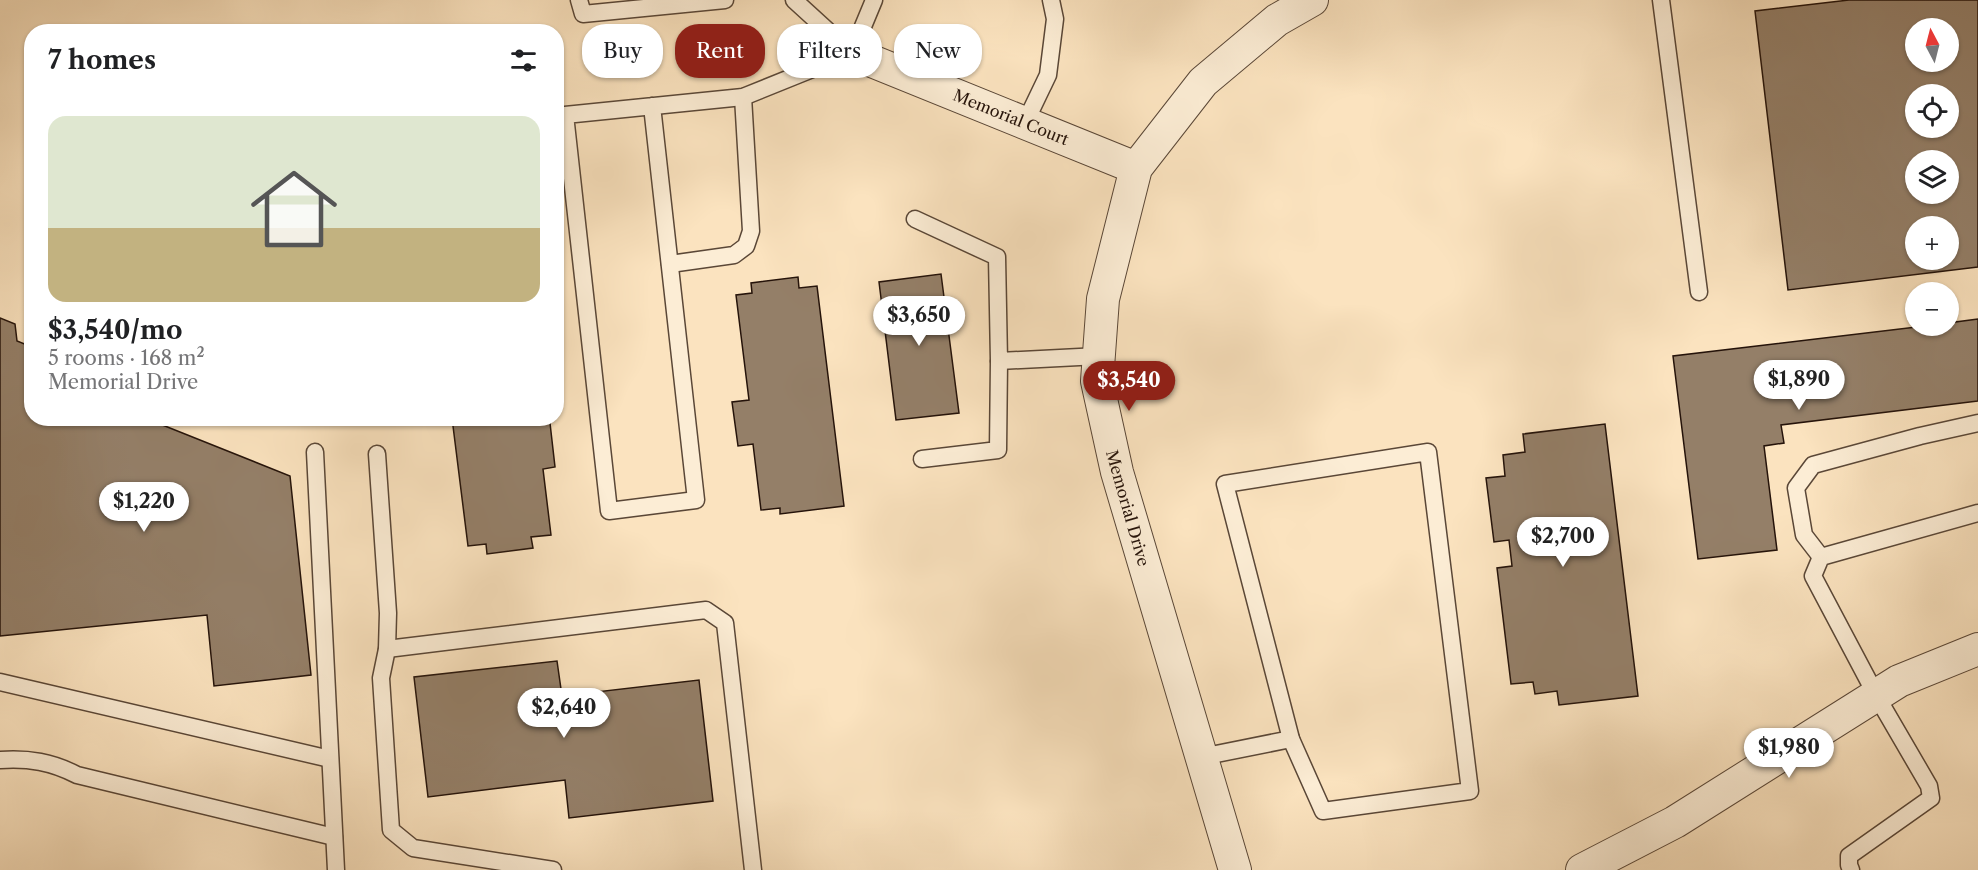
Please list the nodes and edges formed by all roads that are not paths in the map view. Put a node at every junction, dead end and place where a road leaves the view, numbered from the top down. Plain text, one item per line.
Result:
1 (579, 0) edge
2 (725, 0) edge
3 (794, 0) edge
4 (874, 0) edge
5 (1051, 0) edge
6 (1661, 0) edge
7 (1301, 3) edge
8 (820, 24) edge
9 (864, 24) edge
10 (882, 65) edge
11 (790, 78) edge
12 (743, 97) junction
13 (652, 106) junction
14 (1025, 123) junction
15 (1136, 168) junction
16 (915, 219) dead end
17 (670, 264) junction
18 (1699, 292) dead end
19 (1099, 356) junction
20 (999, 361) junction
21 (1978, 423) edge
22 (315, 452) dead end
23 (377, 454) dead end
24 (922, 459) dead end
25 (1978, 513) edge
26 (1821, 557) junction
27 (387, 649) junction
28 (1978, 649) edge
29 (0, 682) edge
30 (1876, 695) junction
31 (1291, 739) junction
32 (1201, 757) junction
33 (330, 759) junction
34 (0, 760) edge
35 (334, 837) junction
36 (336, 870) edge
37 (553, 870) edge
38 (753, 870) edge
39 (1235, 870) edge
40 (1582, 870) edge
41 (1851, 870) edge

1 - 2 lane
3 - 8 lane
4 - 9 lane
5 - 14 lane
6 - 18 lane
7 - 15 street, Memorial Drive
10 - 14 street, Memorial Court
11 - 12 lane
12 - 13 lane
12 - 17 lane
13 - 17 lane
13 - 17 lane
14 - 15 street, Memorial Court
15 - 19 street, Memorial Drive
16 - 20 lane
19 - 20 lane
19 - 32 street, Memorial Drive
20 - 24 lane
21 - 26 lane
22 - 33 lane
23 - 27 lane
25 - 26 lane
26 - 30 lane
27 - 37 lane
27 - 38 lane
28 - 30 street
29 - 33 lane
30 - 40 street
30 - 41 lane
31 - 31 lane
31 - 32 lane
32 - 39 street, Memorial Drive
33 - 35 lane
34 - 35 lane
35 - 36 lane

